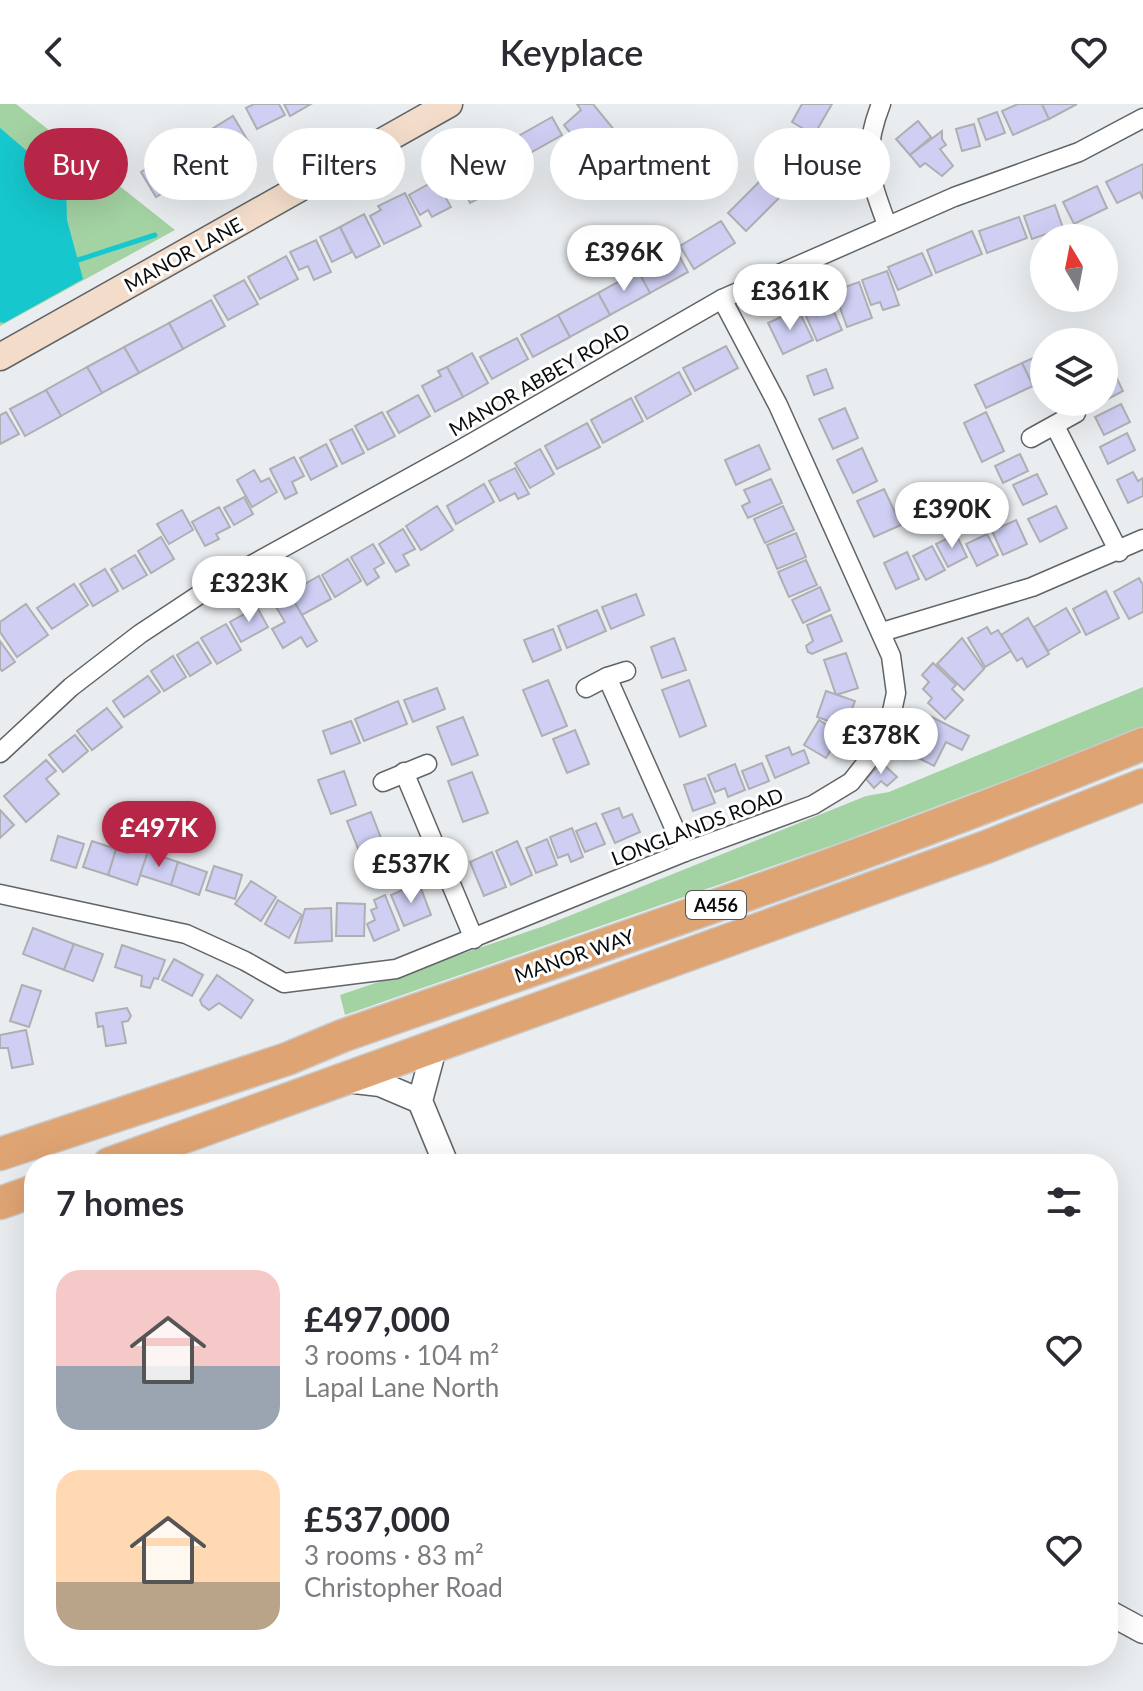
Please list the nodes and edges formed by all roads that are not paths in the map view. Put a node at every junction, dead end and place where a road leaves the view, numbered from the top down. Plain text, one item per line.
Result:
1 (449, 104) edge
2 (881, 104) edge
3 (1143, 118) edge
4 (887, 225) junction
5 (722, 299) junction
6 (0, 357) edge
7 (1071, 416) edge
8 (1055, 426) junction
9 (1031, 438) dead end
10 (1143, 539) edge
11 (1119, 552) junction
12 (882, 632) junction
13 (626, 671) dead end
14 (607, 677) junction
15 (586, 688) dead end
16 (1143, 744) edge
17 (0, 753) edge
18 (427, 764) dead end
19 (404, 772) junction
20 (383, 782) dead end
21 (1143, 785) edge
22 (685, 852) junction
23 (0, 894) edge
24 (474, 939) junction
25 (435, 1045) junction
26 (344, 1079) junction
27 (420, 1101) junction
28 (0, 1154) edge
29 (137, 1154) edge
30 (442, 1154) edge
31 (24, 1195) edge
32 (0, 1203) edge
33 (1118, 1617) edge
34 (1143, 1631) edge

1 - 6 main road, MANOR LANE
2 - 4 street
3 - 4 street, MANOR ABBEY ROAD
4 - 5 street, MANOR ABBEY ROAD
5 - 12 street, LONGLANDS ROAD
5 - 17 street, MANOR ABBEY ROAD
7 - 8 street
8 - 9 street
8 - 11 street
10 - 11 street
11 - 12 street
12 - 22 street, LONGLANDS ROAD
13 - 14 street
14 - 15 street
14 - 22 street
16 - 28 highway, MANOR WAY / A456
18 - 19 street
19 - 20 street
19 - 24 street
21 - 25 highway, MANOR WAY / A456
22 - 24 street, LONGLANDS ROAD
23 - 24 street, LONGLANDS ROAD
25 - 26 highway, MANOR WAY / A456
25 - 27 street
26 - 27 street
26 - 29 highway, MANOR WAY / A456
27 - 30 street
31 - 32 highway
33 - 34 street

